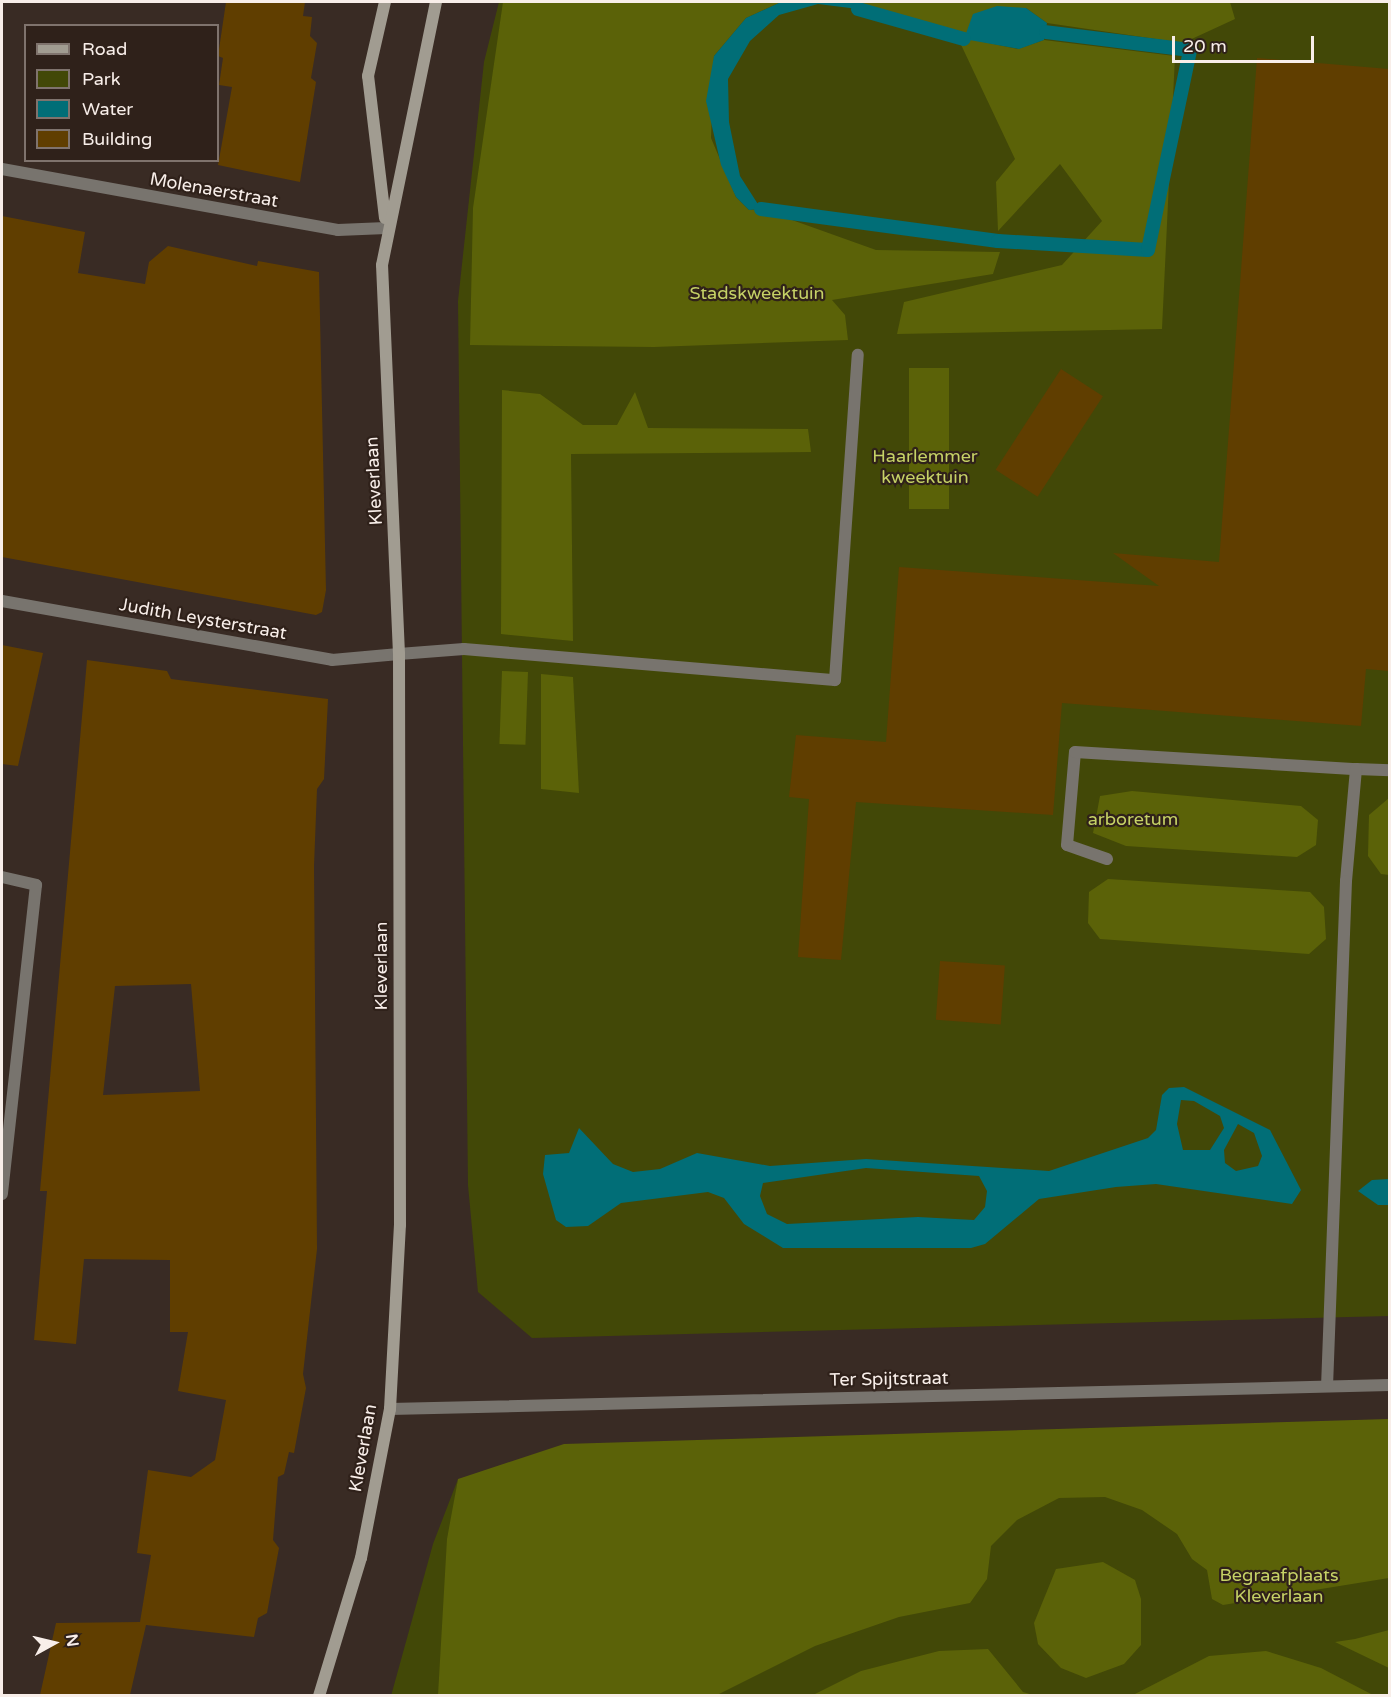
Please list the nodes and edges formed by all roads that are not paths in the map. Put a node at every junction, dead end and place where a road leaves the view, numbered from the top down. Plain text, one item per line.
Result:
1 (385, 2) edge
2 (436, 2) edge
3 (2, 169) edge
4 (386, 228) junction
5 (858, 355) dead end
6 (2, 602) edge
7 (399, 654) junction
8 (1356, 769) junction
9 (1389, 770) edge
10 (1107, 859) dead end
11 (2, 877) edge
12 (2, 1194) edge
13 (1389, 1385) edge
14 (1327, 1386) junction
15 (390, 1409) junction
16 (319, 1695) edge

1 - 4 main road, Kleverlaan
2 - 4 main road, Kleverlaan
3 - 4 street, Molenaerstraat
4 - 7 main road, Kleverlaan
5 - 7 street, Judith Leysterstraat
6 - 7 street, Judith Leysterstraat
7 - 15 main road, Kleverlaan
8 - 9 street
8 - 10 street
8 - 14 street
11 - 12 street
13 - 14 street, Ter Spijtstraat
14 - 15 street, Ter Spijtstraat
15 - 16 main road, Kleverlaan

